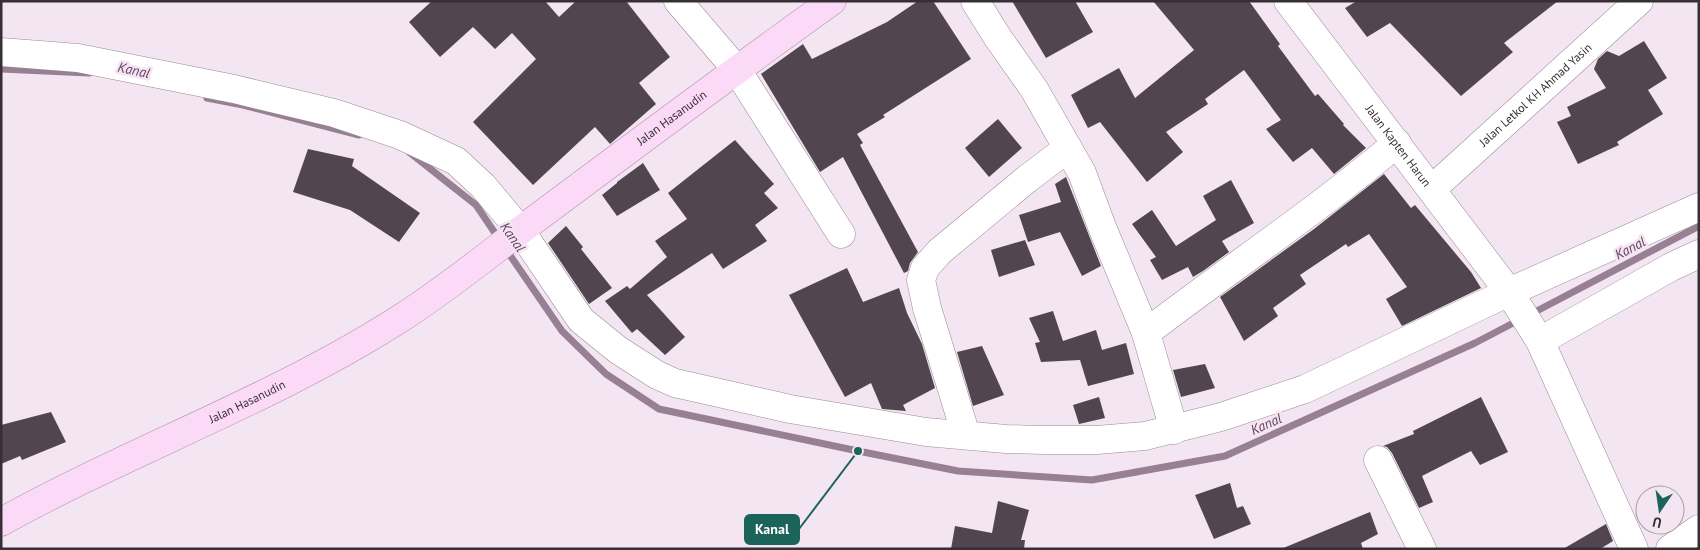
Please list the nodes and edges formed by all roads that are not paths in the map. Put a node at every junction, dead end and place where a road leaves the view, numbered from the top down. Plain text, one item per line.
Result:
1 (678, 1) edge
2 (832, 1) edge
3 (975, 1) edge
4 (1288, 1) edge
5 (1639, 1) edge
6 (1, 52) edge
7 (737, 70) junction
8 (1397, 143) junction
9 (1068, 148) junction
10 (1432, 189) junction
11 (1699, 206) edge
12 (517, 233) junction
13 (841, 234) dead end
14 (1699, 254) edge
15 (1511, 295) junction
16 (1146, 333) junction
17 (1537, 336) junction
18 (1174, 430) junction
19 (966, 436) junction
20 (1378, 460) dead end
21 (1, 522) edge
22 (1699, 529) edge
23 (1422, 549) edge
24 (1634, 549) edge
25 (1670, 549) edge

1 - 7 street
2 - 7 main road, Jalan Hasanudin
3 - 9 street
4 - 8 street, Jalan Kapten Harun
5 - 10 street, Jalan Letkol KH Ahmad Yasin
6 - 12 street
7 - 12 main road, Jalan Hasanudin
7 - 13 street
8 - 10 street, Jalan Kapten Harun
8 - 16 street
9 - 16 street
9 - 19 street
10 - 15 street, Jalan Kapten Harun
11 - 15 street
12 - 19 street
12 - 21 main road, Jalan Hasanudin
14 - 17 street
15 - 17 street, Jalan Kapten Harun
15 - 18 street
16 - 18 street
17 - 24 street, Jalan Kapten Harun
18 - 19 street
20 - 23 street
22 - 25 street

